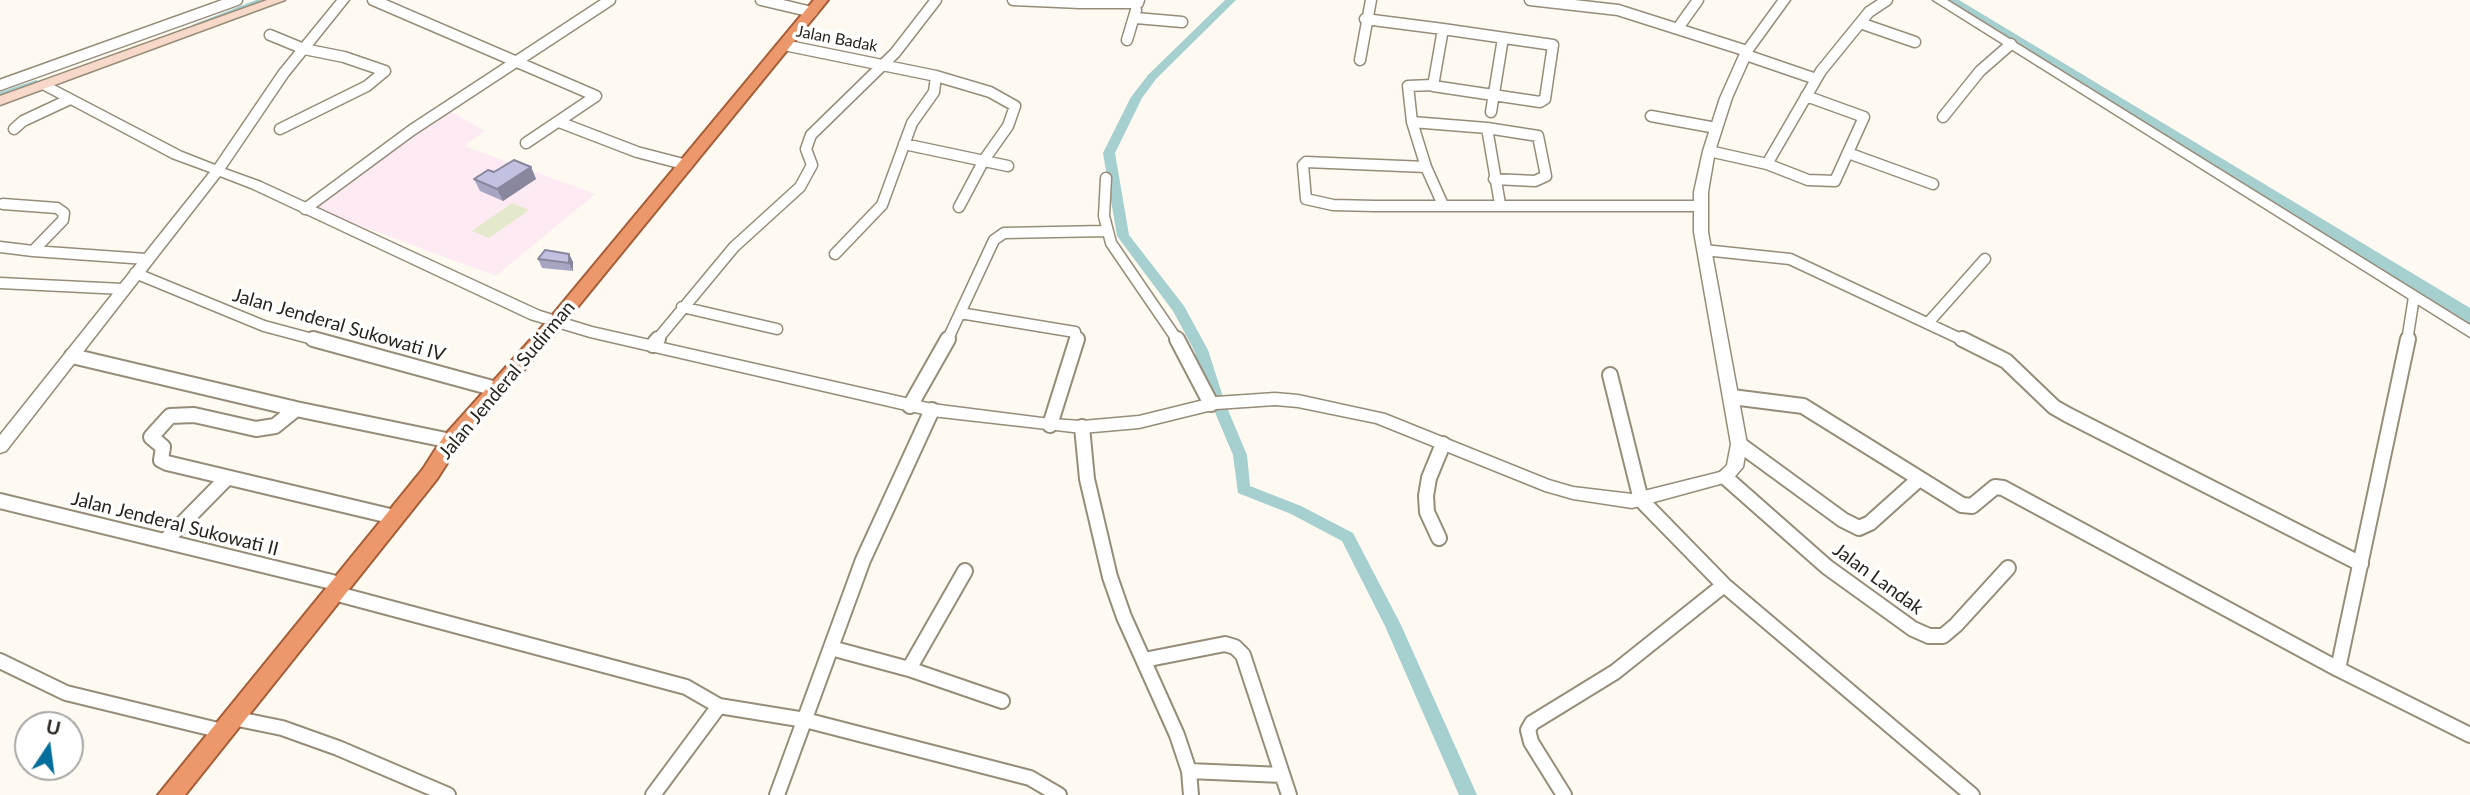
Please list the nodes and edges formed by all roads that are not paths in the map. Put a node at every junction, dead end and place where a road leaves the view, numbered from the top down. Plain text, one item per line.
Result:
1 (279, 0) edge
2 (342, 0) edge
3 (373, 0) edge
4 (610, 0) edge
5 (761, 0) edge
6 (936, 0) edge
7 (1013, 0) edge
8 (1370, 0) edge
9 (1530, 0) edge
10 (1698, 0) edge
11 (1784, 0) edge
12 (1886, 0) edge
13 (1939, 0) edge
14 (1031, 1) edge
15 (1138, 1) edge
16 (238, 5) edge
17 (809, 7) edge
18 (1136, 18) junction
19 (1365, 19) junction
20 (1182, 22) dead end
21 (1860, 23) junction
22 (1678, 28) junction
23 (1443, 29) junction
24 (270, 35) dead end
25 (1503, 37) junction
26 (1127, 40) dead end
27 (1915, 42) dead end
28 (2011, 44) junction
29 (784, 45) junction
30 (304, 49) junction
31 (1746, 53) junction
32 (1360, 60) dead end
33 (514, 61) junction
34 (883, 64) junction
35 (936, 76) junction
36 (1816, 79) junction
37 (0, 85) edge
38 (44, 85) junction
39 (1432, 85) junction
40 (1492, 94) junction
41 (1806, 96) junction
42 (68, 100) junction
43 (0, 102) edge
44 (1491, 112) dead end
45 (1651, 116) dead end
46 (1943, 117) dead end
47 (1412, 121) junction
48 (559, 122) junction
49 (14, 128) dead end
50 (1487, 128) junction
51 (1716, 128) junction
52 (280, 130) dead end
53 (526, 143) dead end
54 (904, 144) junction
55 (1709, 150) junction
56 (1848, 153) junction
57 (984, 160) junction
58 (687, 164) junction
59 (1767, 164) junction
60 (1008, 166) dead end
61 (1426, 167) junction
62 (218, 170) junction
63 (1106, 178) dead end
64 (1494, 180) junction
65 (1933, 184) dead end
66 (3, 204) dead end
67 (1500, 204) junction
68 (1443, 205) junction
69 (1701, 206) junction
70 (959, 207) dead end
71 (304, 209) junction
72 (1105, 231) junction
73 (0, 247) edge
74 (1704, 250) junction
75 (33, 251) junction
76 (835, 254) dead end
77 (146, 259) junction
78 (1985, 259) dead end
79 (135, 273) junction
80 (2, 285) edge
81 (123, 289) junction
82 (2414, 300) junction
83 (682, 307) junction
84 (960, 313) junction
85 (556, 322) junction
86 (1928, 323) junction
87 (777, 329) dead end
88 (2470, 332) edge
89 (653, 345) junction
90 (72, 356) junction
91 (1610, 375) dead end
92 (496, 389) junction
93 (1210, 397) junction
94 (1732, 397) junction
95 (910, 406) junction
96 (296, 409) junction
97 (932, 410) junction
98 (1050, 425) junction
99 (1082, 427) junction
100 (452, 441) junction
101 (1443, 444) junction
102 (1739, 444) junction
103 (0, 447) edge
104 (1725, 477) junction
105 (226, 479) junction
106 (1919, 479) junction
107 (1641, 500) junction
108 (0, 501) edge
109 (394, 517) junction
110 (1439, 538) dead end
111 (165, 541) junction
112 (2361, 564) junction
113 (2008, 568) dead end
114 (965, 571) dead end
115 (1724, 585) junction
116 (337, 588) junction
117 (831, 648) junction
118 (1144, 660) junction
119 (0, 661) edge
120 (909, 669) junction
121 (2338, 669) junction
122 (1002, 701) dead end
123 (719, 706) junction
124 (805, 720) junction
125 (227, 725) junction
126 (2470, 735) edge
127 (1189, 771) junction
128 (1282, 775) junction
129 (170, 795) edge
130 (448, 795) edge
131 (653, 795) edge
132 (777, 795) edge
133 (1059, 795) edge
134 (1191, 795) edge
135 (1289, 795) edge
136 (1564, 795) edge
137 (1972, 795) edge

1 - 16 main road
2 - 30 street
3 - 33 street
4 - 33 street
5 - 17 street
6 - 34 street
7 - 14 street
8 - 19 street
9 - 22 street
10 - 22 street
11 - 31 street
12 - 21 street
13 - 28 street
14 - 15 street
15 - 18 street
16 - 37 street
16 - 38 main road
17 - 29 highway, Jalan Jenderal Sudirman
18 - 20 street
18 - 26 street
19 - 23 street
19 - 32 street
21 - 27 street
21 - 36 street
22 - 31 street
23 - 25 street
23 - 39 street
24 - 30 street
25 - 40 street
25 - 40 street
28 - 46 street
28 - 82 street
29 - 34 street, Jalan Badak
29 - 58 highway, Jalan Jenderal Sudirman
30 - 52 street
30 - 62 street
31 - 36 street
31 - 51 street
33 - 48 street
33 - 71 street
34 - 35 street, Jalan Badak
34 - 83 street
35 - 54 street
35 - 57 street, Jalan Badak
36 - 41 street
38 - 42 street
38 - 43 main road
39 - 40 street
39 - 47 street
40 - 44 street
41 - 56 street
41 - 59 street
42 - 49 street
42 - 62 street
45 - 51 street
47 - 50 street
47 - 61 street
48 - 53 street
48 - 58 street
50 - 64 street
50 - 64 street
51 - 55 street
54 - 57 street
54 - 76 street
55 - 59 street
55 - 69 street
56 - 59 street
56 - 65 street
57 - 60 street
57 - 70 street
58 - 85 highway, Jalan Jenderal Sudirman
61 - 68 street
61 - 68 street
62 - 71 street
62 - 77 street
63 - 72 street
64 - 67 street
66 - 75 street
67 - 68 street
67 - 69 street
69 - 74 street
71 - 85 street
72 - 84 street
72 - 93 street
73 - 75 street
74 - 86 street
74 - 94 street
75 - 77 street
77 - 79 street
78 - 86 street
79 - 81 street
79 - 92 street, Jalan Jenderal Sukowati IV
80 - 81 street
81 - 90 street
82 - 88 street
82 - 112 street
83 - 87 street
83 - 89 street
84 - 95 street
84 - 98 street
85 - 89 street
85 - 92 highway, Jalan Jenderal Sudirman
86 - 112 street
89 - 95 street
90 - 96 street
90 - 103 street
91 - 107 street
92 - 100 highway, Jalan Jenderal Sudirman
93 - 99 street
93 - 101 street
94 - 102 street
94 - 106 street
95 - 97 street
96 - 100 street
96 - 105 street
97 - 98 street
97 - 117 street
98 - 99 street
99 - 118 street
100 - 109 highway, Jalan Jenderal Sudirman
101 - 107 street
101 - 110 street
102 - 104 street
102 - 106 street
104 - 107 street
104 - 113 street, Jalan Landak
105 - 109 street
105 - 111 street
106 - 121 street
107 - 115 street
108 - 111 street, Jalan Jenderal Sukowati II
109 - 116 highway, Jalan Jenderal Sudirman
111 - 116 street, Jalan Jenderal Sukowati II
112 - 121 street
114 - 120 street
115 - 136 street
115 - 137 street
116 - 123 street, Jalan Jenderal Sukowati II
116 - 125 highway, Jalan Jenderal Sudirman
117 - 120 street
117 - 124 street
118 - 127 street
118 - 128 street
119 - 125 street
120 - 122 street
121 - 126 street
123 - 124 street
123 - 131 street
124 - 132 street
124 - 133 street
125 - 129 highway, Jalan Jenderal Sudirman
125 - 130 street
127 - 128 street
127 - 134 street
128 - 135 street

